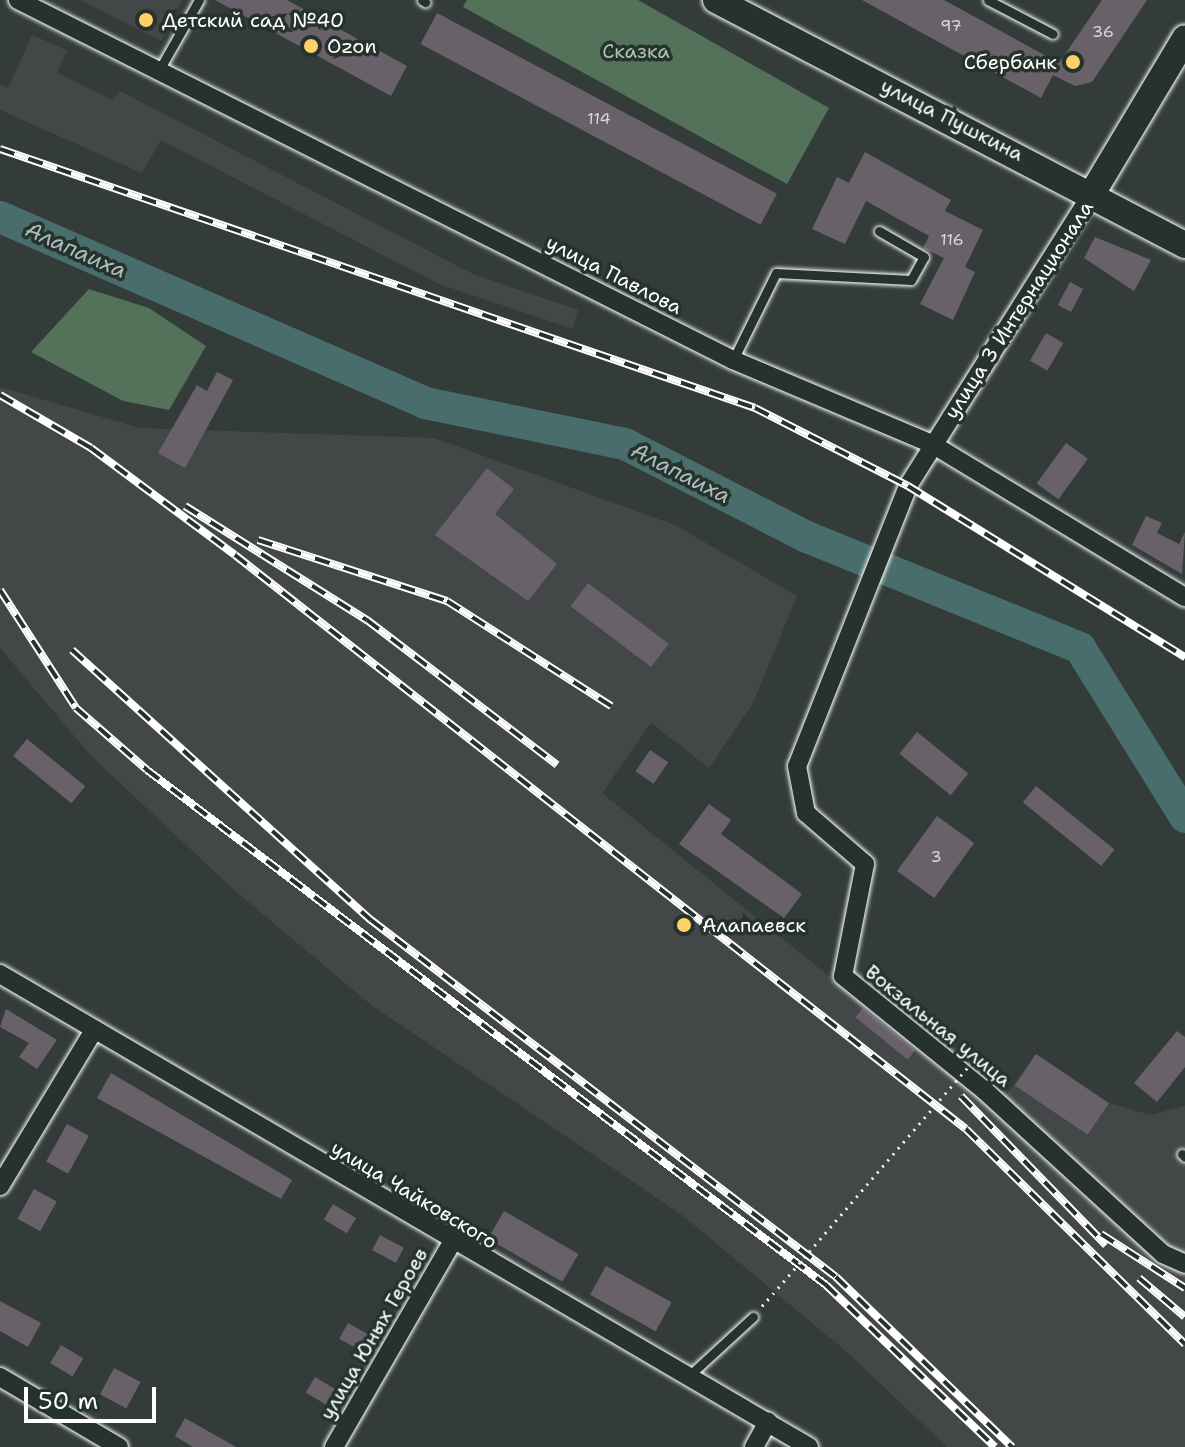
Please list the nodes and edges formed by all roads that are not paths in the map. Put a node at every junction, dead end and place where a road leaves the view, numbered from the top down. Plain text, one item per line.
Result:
1 (18, 0) edge
2 (199, 0) edge
3 (716, 0) edge
4 (988, 0) edge
5 (1053, 34) dead end
6 (1185, 38) edge
7 (159, 70) junction
8 (1093, 192) junction
9 (879, 231) dead end
10 (1185, 245) edge
11 (733, 360) junction
12 (932, 444) junction
13 (866, 588) joint
14 (1185, 597) edge
15 (0, 974) edge
16 (94, 1030) junction
17 (0, 1186) edge
18 (452, 1243) junction
19 (1185, 1264) edge
20 (753, 1317) road end
21 (692, 1373) junction
22 (0, 1377) edge
23 (768, 1422) junction
24 (119, 1447) edge
25 (334, 1447) edge
26 (754, 1447) edge
27 (809, 1447) edge

1 - 7 street, улица Павлова
2 - 7 lane
3 - 8 street, улица Пушкина
4 - 5 lane
6 - 8 street, улица 3 Интернационала
7 - 11 street, улица Павлова
8 - 10 street, улица Пушкина
8 - 12 street, улица 3 Интернационала
9 - 11 lane
11 - 12 street, улица Павлова
12 - 13 street, улица 3 Интернационала
12 - 14 street, улица Павлова
13 - 19 street, Вокзальная улица
15 - 16 street, улица Чайковского
16 - 17 street
16 - 18 street, улица Чайковского
18 - 21 street, улица Чайковского
18 - 25 street, улица Юных Героев
20 - 21 lane
21 - 23 street, улица Чайковского
22 - 24 street
23 - 26 street
23 - 27 street, улица Чайковского

